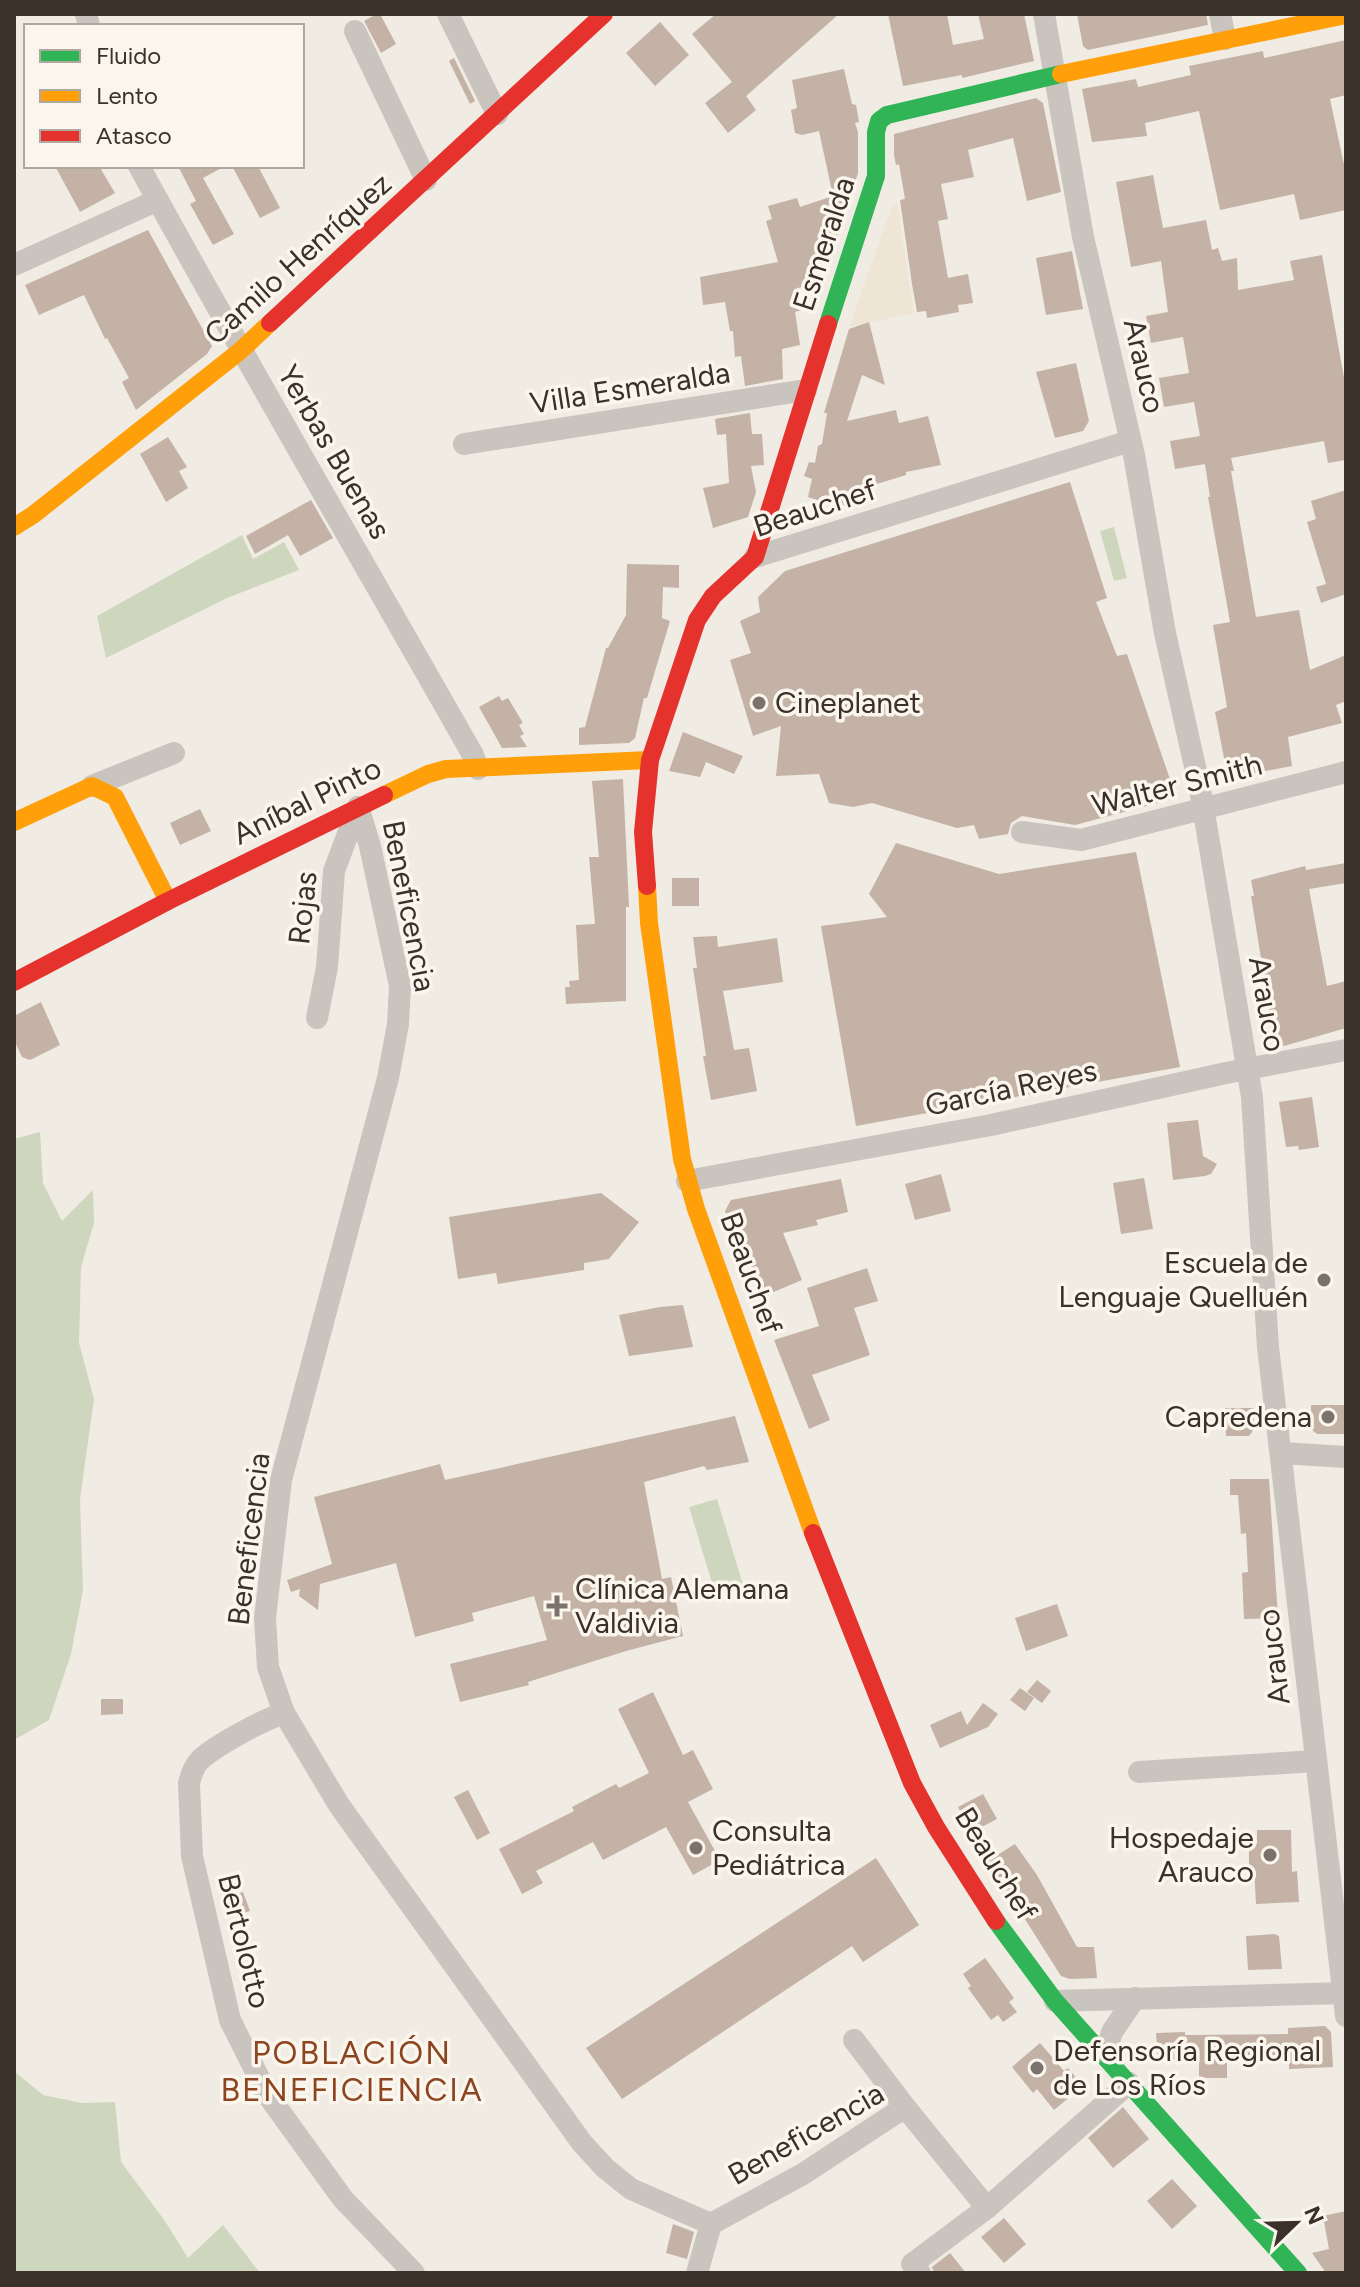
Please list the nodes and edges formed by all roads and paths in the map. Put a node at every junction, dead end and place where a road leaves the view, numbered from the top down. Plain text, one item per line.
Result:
1 (448, 14) edge
2 (604, 14) edge
3 (1044, 14) edge
4 (1220, 14) edge
5 (1346, 15) edge
6 (355, 31) dead end
7 (1225, 39) junction
8 (1054, 75) junction
9 (497, 114) junction
10 (140, 168) edge
11 (426, 180) junction
12 (158, 200) junction
13 (14, 265) edge
14 (240, 351) junction
15 (806, 390) junction
16 (1130, 441) junction
17 (464, 444) dead end
18 (14, 527) edge
19 (755, 557) junction
20 (174, 753) dead end
21 (650, 760) junction
22 (478, 769) junction
23 (1346, 772) edge
24 (92, 786) junction
25 (358, 807) junction
26 (1203, 808) junction
27 (14, 822) edge
28 (1022, 832) dead end
29 (168, 901) junction
30 (14, 982) edge
31 (317, 1018) dead end
32 (1346, 1050) edge
33 (1248, 1068) junction
34 (687, 1181) junction
35 (1281, 1453) junction
36 (1346, 1457) edge
37 (284, 1713) junction
38 (1316, 1761) junction
39 (1139, 1772) dead end
40 (1344, 1993) edge
41 (1135, 1998) junction
42 (1055, 2001) junction
43 (1346, 2016) edge
44 (854, 2040) dead end
45 (1105, 2055) junction
46 (1129, 2083) junction
47 (905, 2107) junction
48 (987, 2208) junction
49 (711, 2224) junction
50 (414, 2273) edge
51 (697, 2273) edge
52 (920, 2273) edge
53 (1298, 2273) edge

1 - 9 street
2 - 9 main road, Camilo Henríquez
3 - 8 street, Arauco
4 - 7 street
5 - 7 main road
6 - 11 street
7 - 8 main road
8 - 15 main road, Esmeralda
8 - 16 street, Arauco
9 - 11 main road, Camilo Henríquez
10 - 12 street, Yerbas Buenas
11 - 14 main road, Camilo Henríquez
12 - 13 street
12 - 14 street, Yerbas Buenas
14 - 18 main road, Camilo Henríquez
14 - 22 street, Yerbas Buenas
15 - 17 street, Villa Esmeralda
15 - 19 main road, Esmeralda
16 - 19 street, Beauchef
16 - 26 street, Arauco
19 - 21 main road, Beauchef
20 - 24 street
21 - 22 main road, Aníbal Pinto
21 - 34 main road, Beauchef
22 - 25 main road, Aníbal Pinto
23 - 26 street, Walter Smith
24 - 27 main road
24 - 29 main road
25 - 29 main road, Aníbal Pinto
25 - 31 street, Rojas
25 - 37 street, Beneficencia
26 - 28 street, Walter Smith
26 - 33 street, Arauco
29 - 30 main road, Aníbal Pinto
32 - 33 street, García Reyes
33 - 34 street, García Reyes
33 - 35 street, Arauco
34 - 42 main road, Beauchef
35 - 36 street
35 - 38 street, Arauco
37 - 49 street, Beneficencia
37 - 50 street, Bertolotto
38 - 39 street
38 - 40 street, Arauco
40 - 41 street
40 - 43 street, Arauco
41 - 42 street
41 - 45 street
42 - 45 main road, Beauchef
44 - 47 street
45 - 46 main road, Beauchef
46 - 48 street
46 - 53 main road, Beauchef
47 - 48 street, Beneficencia
47 - 49 street, Beneficencia
48 - 52 street
49 - 51 street, Beneficencia

